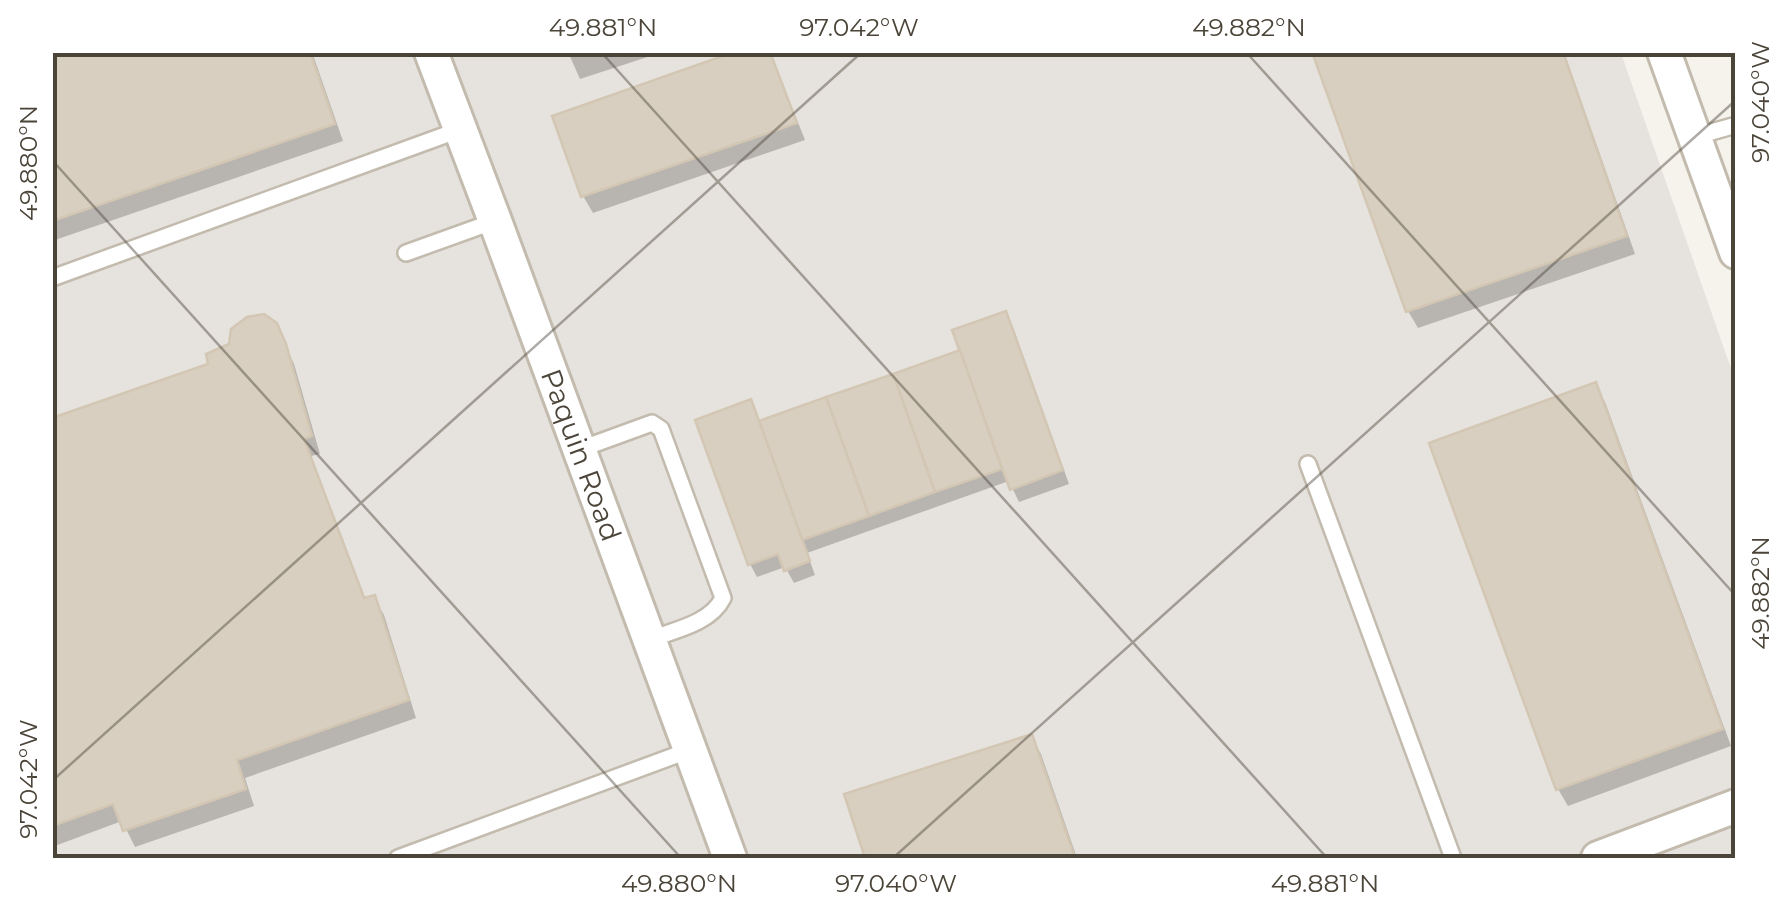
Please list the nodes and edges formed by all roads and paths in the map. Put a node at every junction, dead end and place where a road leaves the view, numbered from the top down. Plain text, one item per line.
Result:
1 (431, 52) edge
2 (1664, 52) edge
3 (1736, 125) edge
4 (460, 130) junction
5 (1694, 137) junction
6 (495, 221) junction
7 (1735, 246) edge
8 (406, 253) dead end
9 (52, 278) edge
10 (578, 450) junction
11 (1308, 464) dead end
12 (648, 640) junction
13 (690, 750) junction
14 (1736, 806) edge
15 (398, 858) edge
16 (730, 858) edge
17 (1454, 858) edge
18 (1598, 858) edge

1 - 4 street, Paquin Road
2 - 5 street
3 - 5 lane
4 - 6 street, Paquin Road
4 - 9 lane
5 - 7 street
6 - 8 lane
6 - 10 street, Paquin Road
10 - 12 street, Paquin Road
10 - 12 lane
11 - 17 lane
12 - 13 street, Paquin Road
13 - 15 lane
13 - 16 street, Paquin Road
14 - 18 street

